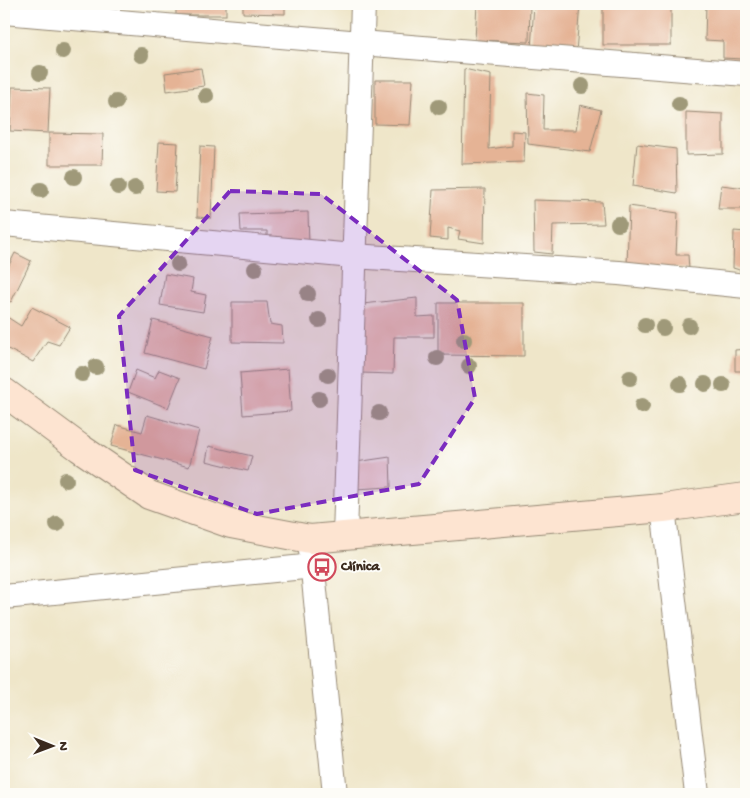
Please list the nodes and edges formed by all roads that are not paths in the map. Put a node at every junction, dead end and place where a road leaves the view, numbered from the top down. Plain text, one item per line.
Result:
1 (363, 4) edge
2 (4, 12) edge
3 (361, 43) junction
4 (746, 74) edge
5 (4, 224) edge
6 (353, 256) junction
7 (746, 286) edge
8 (4, 392) edge
9 (746, 497) edge
10 (663, 508) junction
11 (345, 535) junction
12 (310, 539) junction
13 (314, 566) junction
14 (4, 597) edge
15 (335, 794) edge
16 (697, 794) edge

1 - 3 street
2 - 3 street
3 - 4 street
3 - 6 street
5 - 6 street
6 - 7 street
6 - 11 street
8 - 12 street
9 - 10 street
10 - 11 street
10 - 16 street
11 - 12 street
12 - 13 street
13 - 14 street
13 - 15 street

